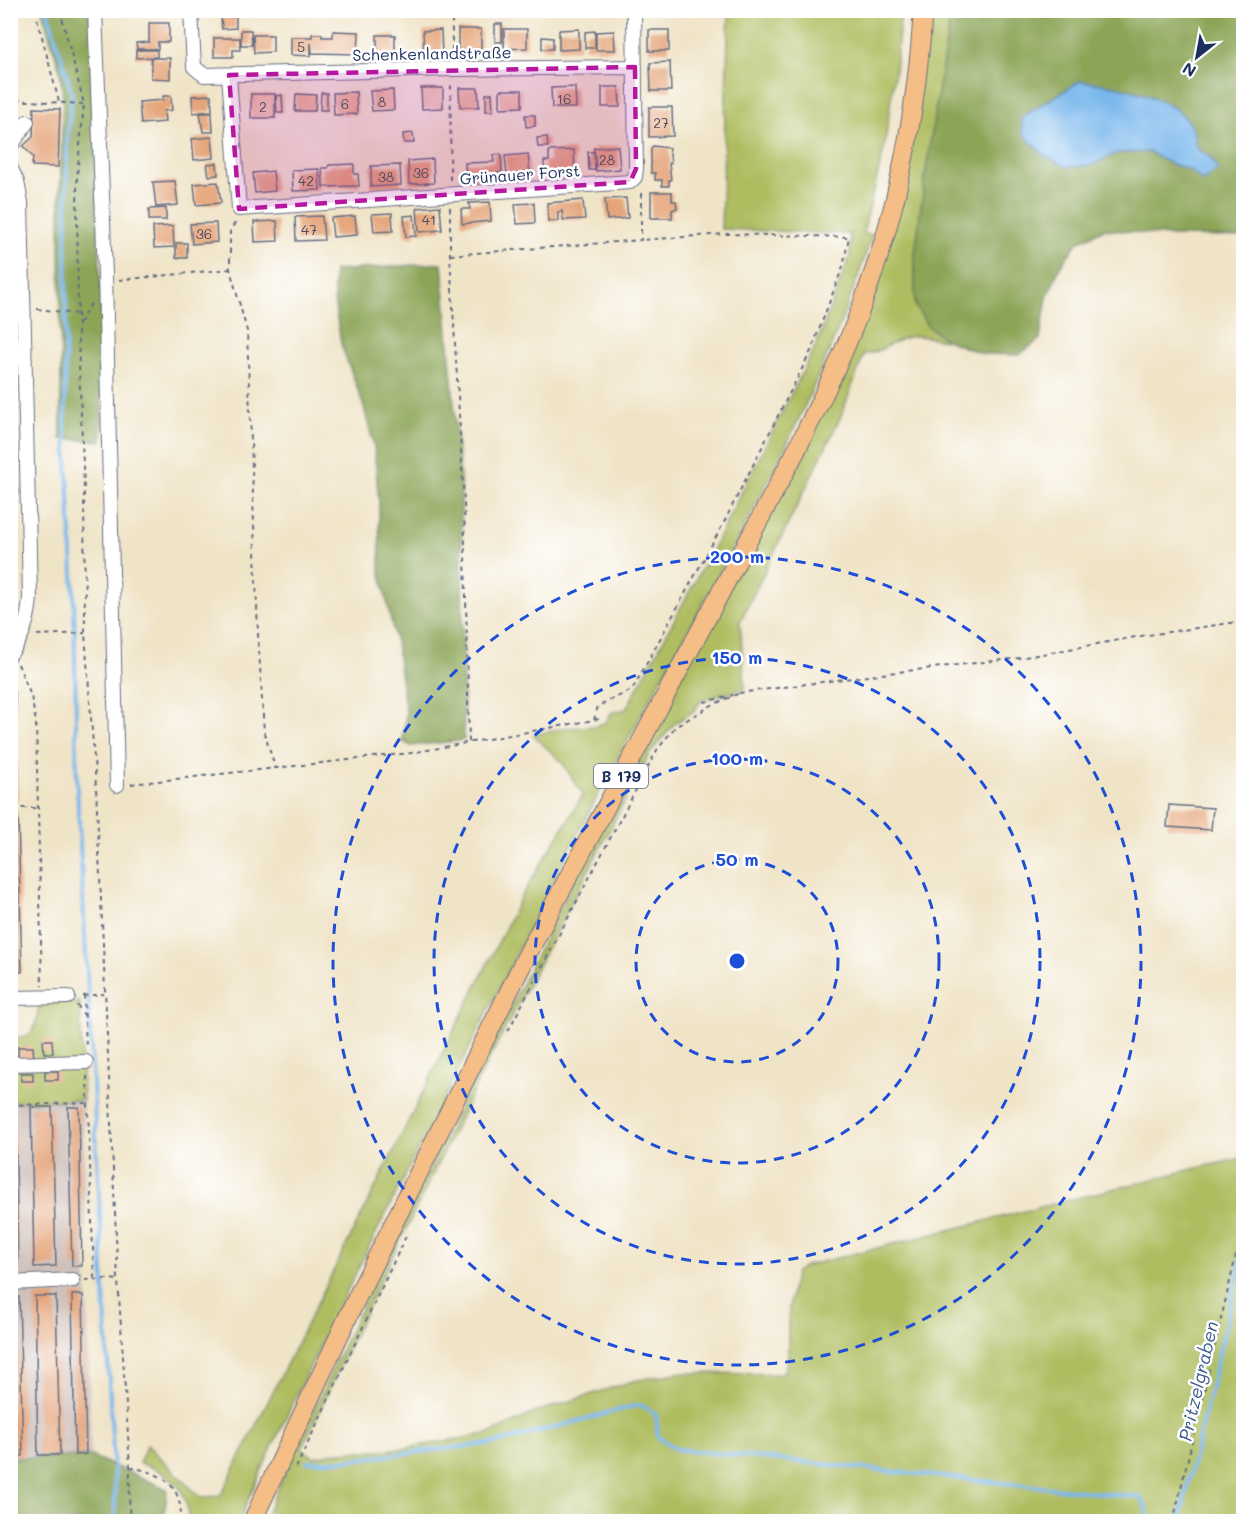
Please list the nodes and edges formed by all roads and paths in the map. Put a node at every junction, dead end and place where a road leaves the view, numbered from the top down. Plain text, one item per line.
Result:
1 (35, 10) edge
2 (60, 10) edge
3 (95, 10) edge
4 (191, 10) edge
5 (452, 10) edge
6 (634, 10) edge
7 (923, 10) edge
8 (635, 67) junction
9 (452, 69) junction
10 (229, 75) junction
11 (59, 102) junction
12 (84, 104) junction
13 (10, 105) edge
14 (27, 122) dead end
15 (10, 147) edge
16 (10, 167) edge
17 (635, 177) junction
18 (450, 196) junction
19 (239, 209) junction
20 (641, 240) junction
21 (450, 255) junction
22 (230, 269) junction
23 (105, 282) junction
24 (23, 308) junction
25 (78, 314) junction
26 (1244, 621) edge
27 (85, 633) junction
28 (21, 635) junction
29 (12, 652) edge
30 (740, 693) junction
31 (704, 702) dead end
32 (599, 719) dead end
33 (594, 720) junction
34 (469, 744) junction
35 (275, 767) junction
36 (117, 785) joint
37 (13, 808) dead end
38 (38, 808) junction
39 (104, 994) junction
40 (42, 997) junction
41 (68, 997) dead end
42 (10, 998) edge
43 (504, 1038) dead end
44 (86, 1062) junction
45 (10, 1064) edge
46 (88, 1103) junction
47 (10, 1105) edge
48 (1244, 1222) edge
49 (409, 1230) dead end
50 (73, 1280) dead end
51 (94, 1280) dead end
52 (98, 1280) dead end
53 (118, 1280) junction
54 (10, 1283) edge
55 (130, 1467) junction
56 (295, 1470) dead end
57 (129, 1521) edge
58 (181, 1521) edge
59 (252, 1521) edge
60 (1173, 1521) edge

1 - 11 path
2 - 12 path
3 - 23 street
4 - 10 street, Schenkenlandstraße
5 - 9 path
6 - 8 street
7 - 59 main road, B 179
8 - 9 street, Schenkenlandstraße
8 - 17 street
9 - 10 street, Schenkenlandstraße
9 - 18 path
10 - 19 street
11 - 12 path
11 - 13 path
12 - 25 path
14 - 15 street
16 - 24 street
17 - 18 street, Grünauer Forst
17 - 20 path
18 - 19 street, Grünauer Forst
18 - 21 path
19 - 22 path
20 - 21 path
20 - 33 path
21 - 34 path
22 - 23 path
22 - 35 path
23 - 36 street
24 - 25 path
24 - 28 street
25 - 27 path
26 - 30 path
27 - 28 path
27 - 39 path
28 - 29 street
29 - 38 path
30 - 31 path
30 - 43 path
32 - 33 path
33 - 34 path
34 - 35 path
35 - 36 path
37 - 38 path
38 - 40 path
39 - 44 path
39 - 53 path
40 - 41 street
40 - 42 street
44 - 45 street
44 - 46 path
46 - 47 path
46 - 51 path
48 - 60 path
49 - 56 path
50 - 54 street
52 - 53 path
53 - 55 path
55 - 57 path
55 - 58 path

